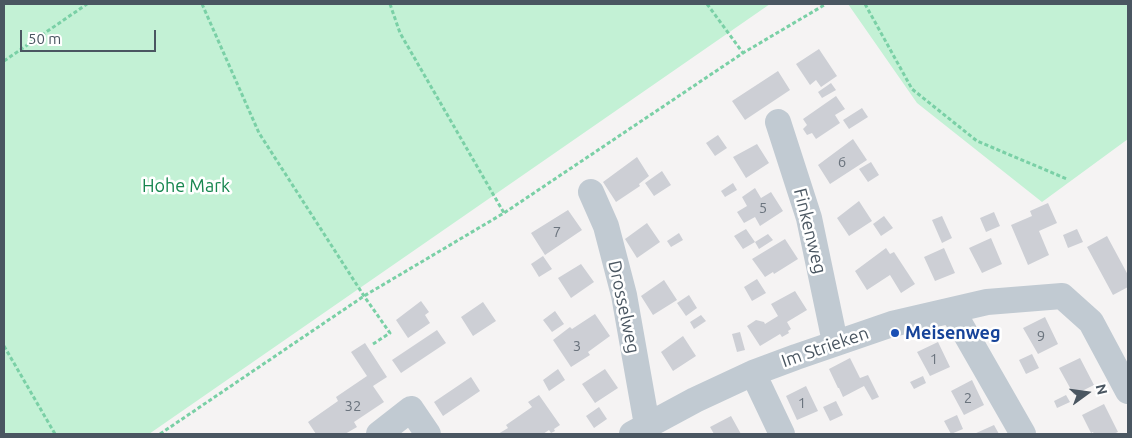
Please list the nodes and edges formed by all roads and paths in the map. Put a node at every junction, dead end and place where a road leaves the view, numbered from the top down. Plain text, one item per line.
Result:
1 (87, 4) edge
2 (202, 4) edge
3 (390, 4) edge
4 (707, 4) edge
5 (826, 4) edge
6 (865, 4) edge
7 (743, 53) junction
8 (4, 61) edge
9 (778, 122) dead end
10 (1067, 179) dead end
11 (591, 192) dead end
12 (504, 213) junction
13 (364, 296) junction
14 (952, 310) junction
15 (835, 342) junction
16 (373, 344) dead end
17 (4, 346) edge
18 (753, 373) junction
19 (1128, 391) edge
20 (640, 430) edge
21 (55, 434) edge
22 (160, 434) edge
23 (380, 434) edge
24 (428, 434) edge
25 (782, 434) edge
26 (1023, 434) edge

1 - 8 path
2 - 13 path
3 - 12 path
4 - 7 path
5 - 7 path
6 - 10 path
7 - 12 path
9 - 15 street, Finkenweg
11 - 20 street, Drosselweg
12 - 13 path
13 - 16 path
13 - 22 path
14 - 15 street, Im Strieken
14 - 19 street, Im Strieken
14 - 26 street
15 - 18 street, Im Strieken
17 - 21 path
18 - 20 street, Im Strieken
18 - 25 street
23 - 24 street

